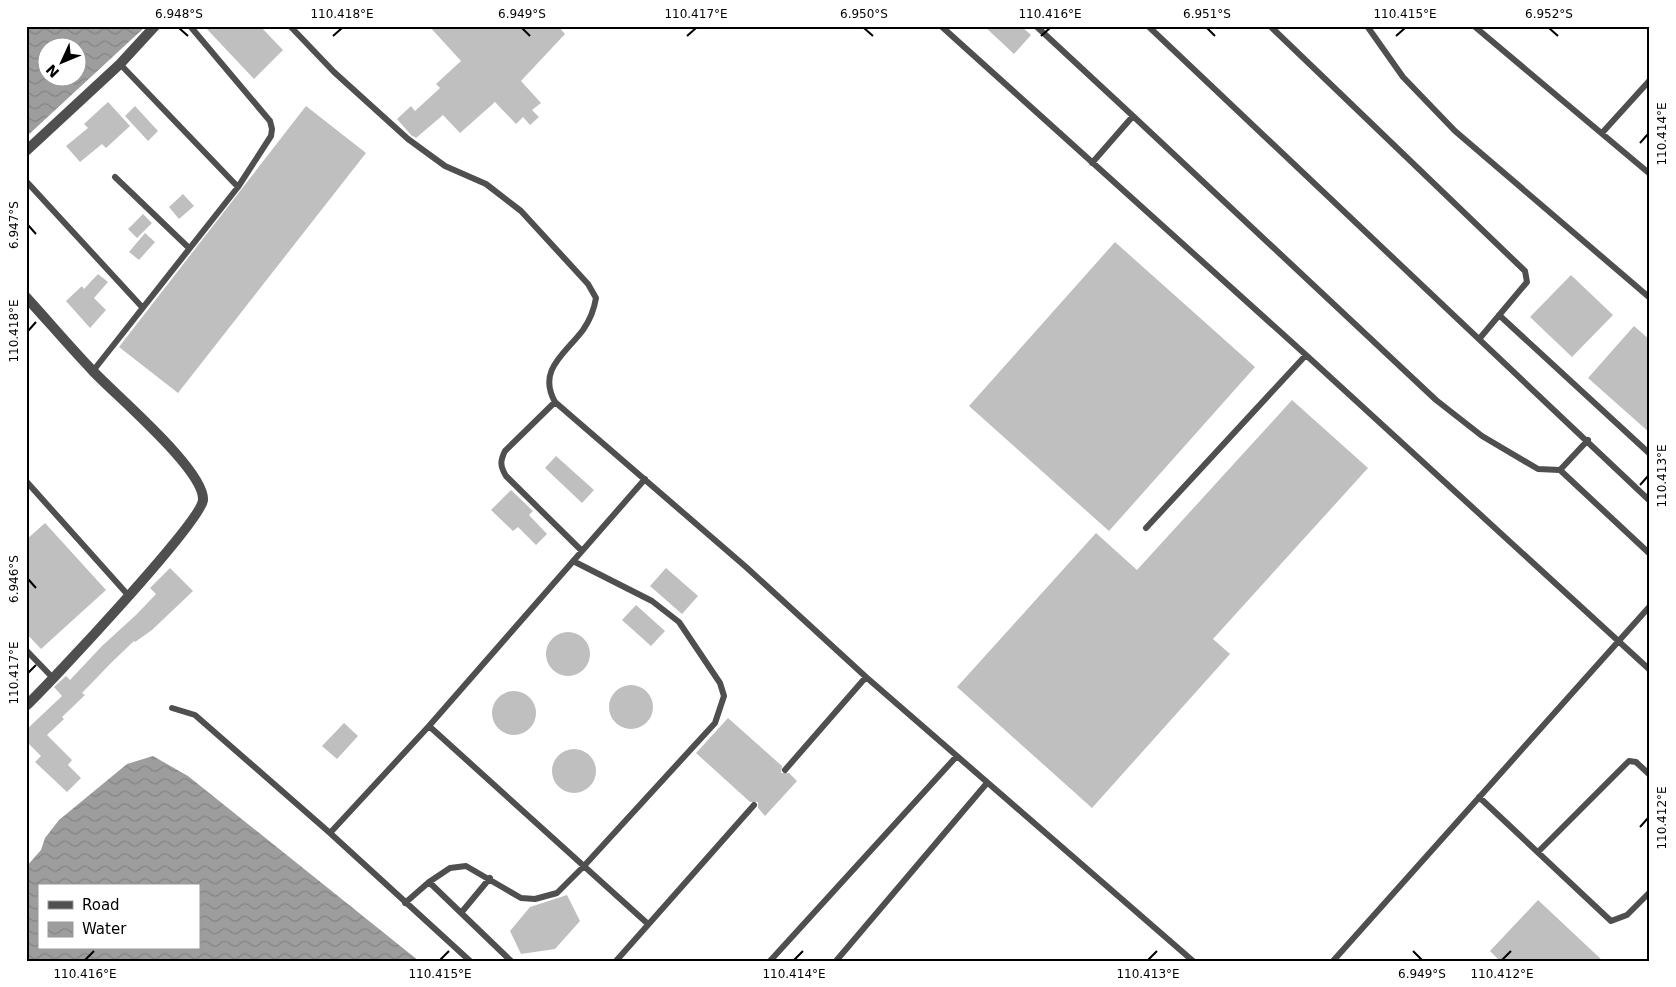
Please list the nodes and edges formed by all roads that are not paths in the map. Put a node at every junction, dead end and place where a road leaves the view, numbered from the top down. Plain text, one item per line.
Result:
1 (155, 26) edge
2 (190, 26) edge
3 (290, 26) edge
4 (941, 26) edge
5 (1036, 26) edge
6 (1148, 26) edge
7 (1270, 26) edge
8 (1367, 26) edge
9 (1474, 26) edge
10 (120, 64) junction
11 (1650, 80) edge
12 (1134, 116) junction
13 (1602, 133) junction
14 (26, 151) edge
15 (1092, 163) junction
16 (1650, 174) edge
17 (115, 177) dead end
18 (26, 181) edge
19 (238, 186) junction
20 (189, 248) junction
21 (26, 297) edge
22 (1650, 298) edge
23 (142, 308) junction
24 (1499, 315) junction
25 (1480, 338) junction
26 (1306, 355) junction
27 (93, 371) junction
28 (555, 402) junction
29 (1588, 440) junction
30 (1650, 454) edge
31 (1560, 470) junction
32 (645, 479) junction
33 (26, 481) edge
34 (1650, 501) edge
35 (1146, 528) dead end
36 (582, 551) junction
37 (1650, 554) edge
38 (573, 561) junction
39 (128, 595) junction
40 (1650, 606) edge
41 (1619, 640) junction
42 (26, 650) edge
43 (1650, 670) edge
44 (52, 677) junction
45 (866, 677) junction
46 (26, 706) edge
47 (172, 708) dead end
48 (429, 726) junction
49 (956, 757) junction
50 (785, 770) dead end
51 (1650, 775) edge
52 (987, 783) junction
53 (1479, 797) junction
54 (754, 805) dead end
55 (330, 833) junction
56 (1538, 852) junction
57 (584, 866) junction
58 (490, 878) junction
59 (429, 882) junction
60 (1650, 892) edge
61 (405, 903) junction
62 (461, 913) junction
63 (648, 924) junction
64 (470, 961) edge
65 (511, 961) edge
66 (616, 961) edge
67 (770, 961) edge
68 (836, 961) edge
69 (1193, 961) edge
70 (1333, 961) edge

1 - 10 street
2 - 19 lane
3 - 28 lane
4 - 15 lane
5 - 12 lane
6 - 25 lane
7 - 24 lane
8 - 22 lane
9 - 13 lane
10 - 14 street
10 - 19 lane
11 - 13 lane
12 - 15 lane
12 - 31 lane
13 - 16 lane
15 - 26 lane
17 - 20 lane
18 - 23 lane
19 - 20 lane
20 - 23 lane
21 - 27 street
23 - 27 lane
24 - 25 lane
24 - 30 lane
25 - 29 lane
26 - 35 lane
26 - 41 lane
27 - 39 street
28 - 32 lane
28 - 36 lane
29 - 31 lane
29 - 34 lane
31 - 37 lane
32 - 36 lane
32 - 45 lane
33 - 39 lane
36 - 38 lane
38 - 48 lane
38 - 57 lane
39 - 44 street
40 - 41 lane
41 - 43 lane
41 - 53 lane
42 - 44 lane
44 - 46 street
45 - 49 lane
45 - 50 lane
47 - 55 lane
48 - 55 lane
48 - 57 lane
49 - 52 lane
49 - 67 lane
51 - 56 lane
52 - 68 lane
52 - 69 lane
53 - 56 lane
53 - 70 lane
54 - 63 lane
55 - 61 lane
56 - 60 lane
57 - 58 lane
57 - 63 lane
58 - 59 lane
58 - 62 lane
59 - 61 lane
59 - 62 lane
61 - 64 lane
62 - 65 lane
63 - 66 lane

